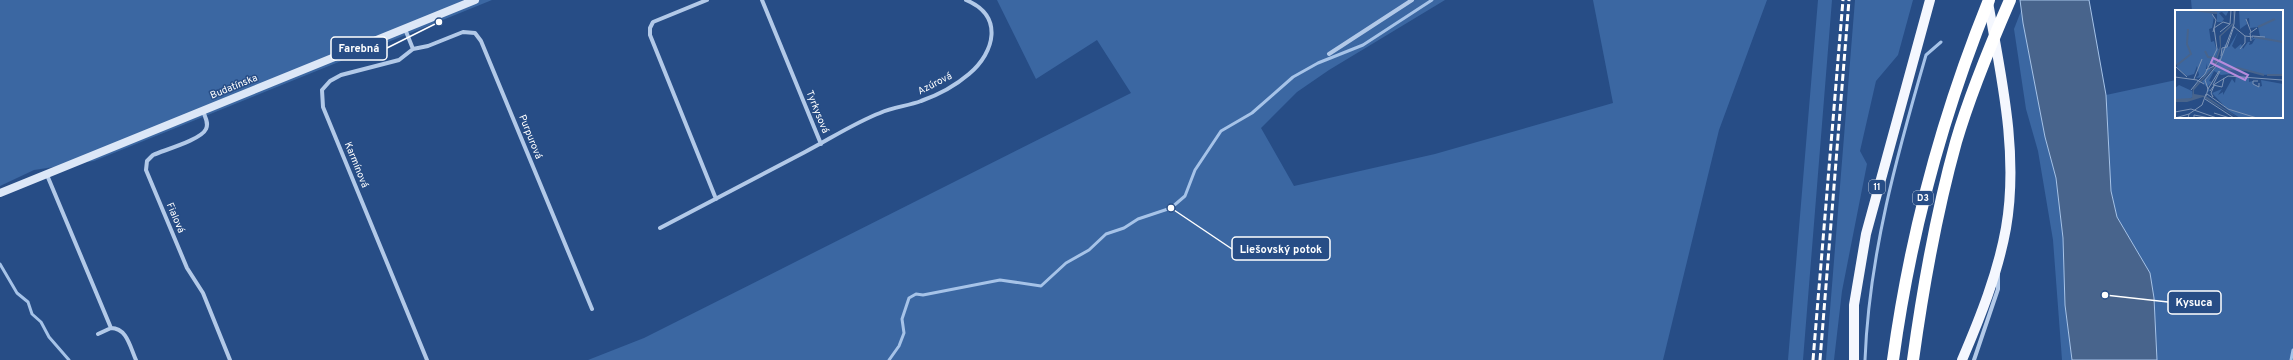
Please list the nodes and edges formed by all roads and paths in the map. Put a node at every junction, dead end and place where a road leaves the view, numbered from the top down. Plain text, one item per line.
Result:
1 (475, 0) edge
2 (707, 0) edge
3 (762, 0) edge
4 (966, 0) edge
5 (1412, 0) edge
6 (1930, 0) edge
7 (1988, 0) edge
8 (2010, 0) edge
9 (405, 29) junction
10 (413, 49) junction
11 (1329, 54) dead end
12 (203, 111) junction
13 (821, 144) junction
14 (47, 175) junction
15 (0, 194) edge
16 (716, 199) junction
17 (660, 228) dead end
18 (1997, 263) junction
19 (592, 309) dead end
20 (111, 328) junction
21 (98, 334) dead end
22 (136, 360) edge
23 (230, 360) edge
24 (427, 360) edge
25 (1854, 360) edge
26 (1893, 360) edge
27 (1913, 360) edge
28 (1962, 360) edge
29 (1974, 360) edge

1 - 9 street, Budatínska
2 - 16 street
3 - 13 street, Tyrkysová
4 - 13 street, Azúrová
5 - 11 street
6 - 25 main road, 11
7 - 18 main road
7 - 26 highway, D3
8 - 27 highway, D3
9 - 10 street
9 - 12 street, Budatínska
10 - 19 street, Purpurová
10 - 24 street, Karmínová
12 - 14 street, Budatínska
12 - 23 street, Fialová
13 - 16 street, Tyrkysová
14 - 15 street, Budatínska
14 - 20 street
16 - 17 street, Tyrkysová
18 - 28 main road
18 - 29 street
20 - 21 street
20 - 22 street

